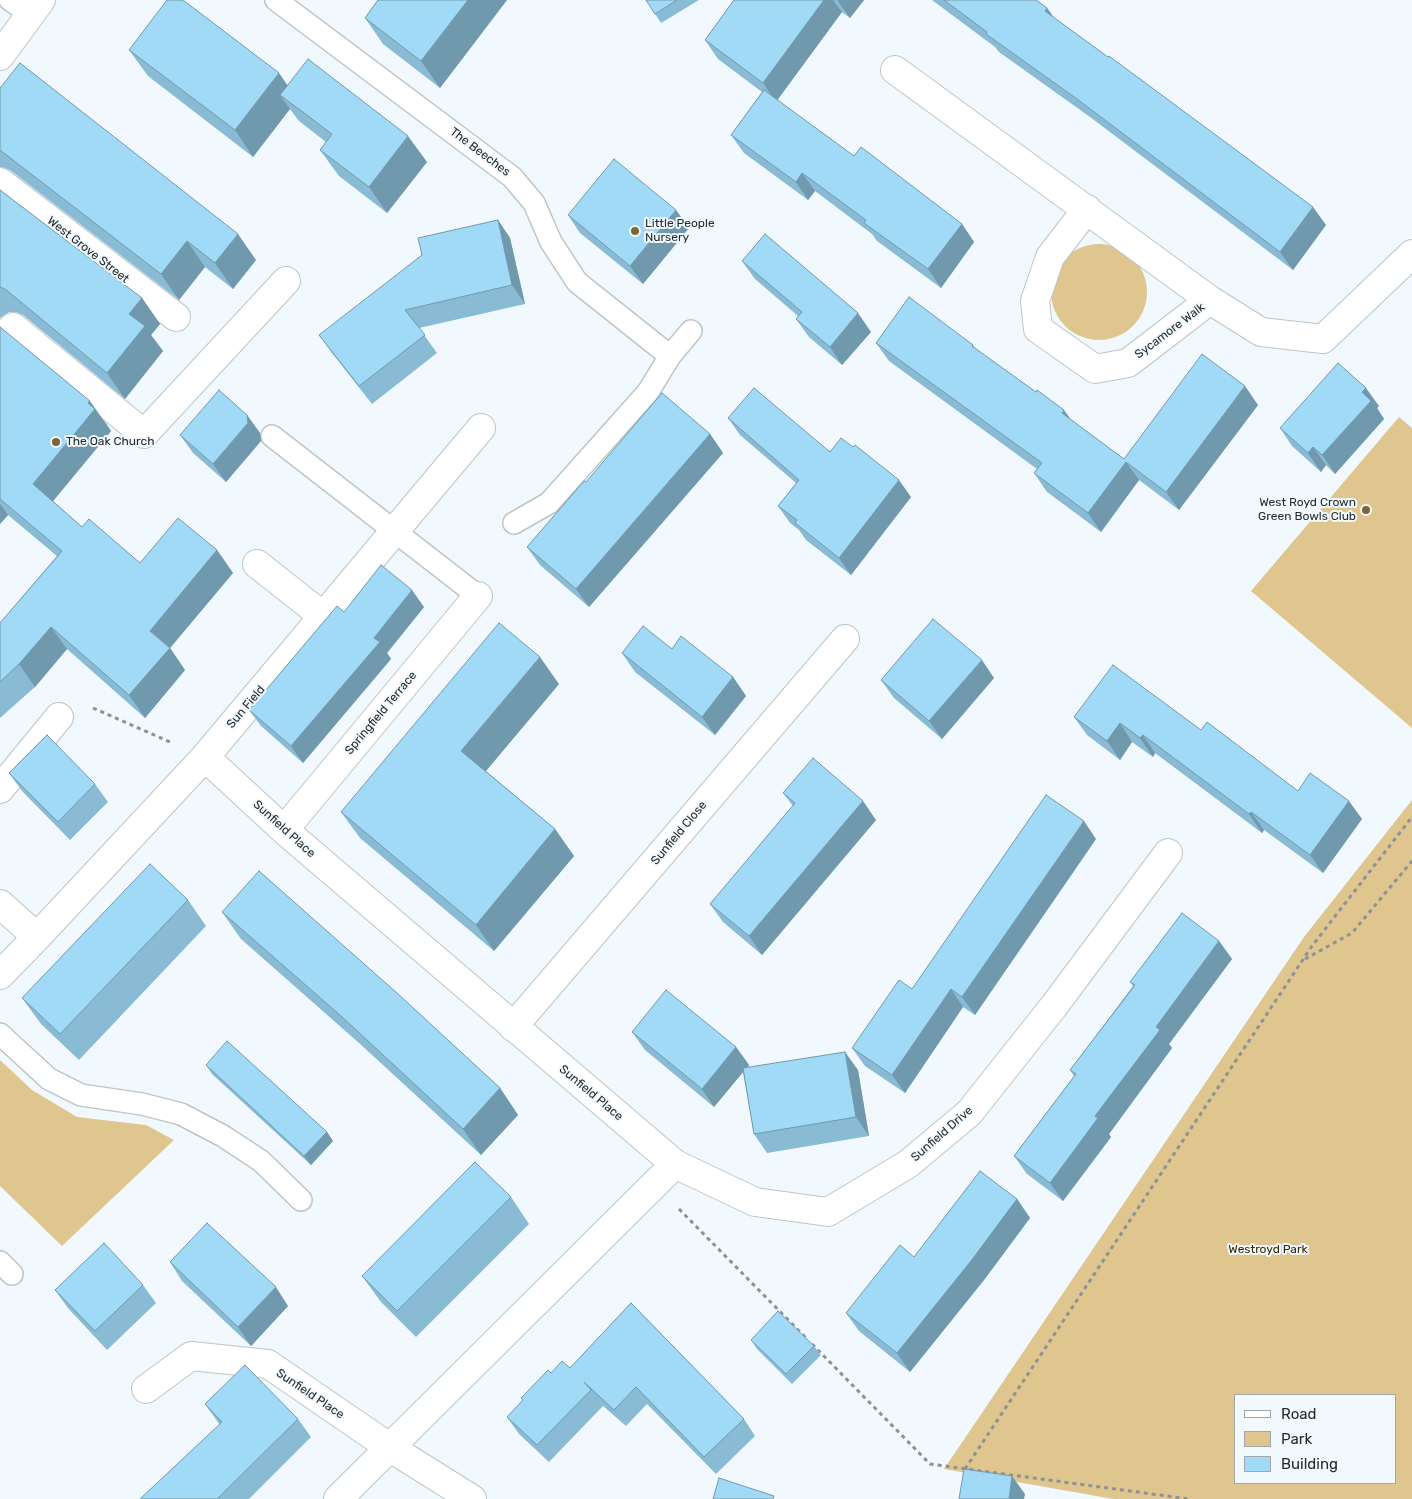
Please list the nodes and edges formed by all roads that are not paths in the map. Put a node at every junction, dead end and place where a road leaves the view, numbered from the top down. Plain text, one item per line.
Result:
1 (276, 0) edge
2 (27, 5) edge
3 (0, 56) edge
4 (895, 70) dead end
5 (0, 182) edge
6 (1087, 209) junction
7 (1412, 254) edge
8 (286, 281) dead end
9 (1210, 300) junction
10 (176, 317) dead end
11 (691, 331) dead end
12 (0, 341) edge
13 (670, 356) junction
14 (481, 428) dead end
15 (272, 436) dead end
16 (514, 523) dead end
17 (395, 530) junction
18 (257, 564) dead end
19 (478, 596) joint
20 (323, 616) junction
21 (845, 639) dead end
22 (60, 717) dead end
23 (204, 757) junction
24 (0, 788) edge
25 (284, 830) junction
26 (1168, 853) dead end
27 (0, 904) edge
28 (37, 937) junction
29 (0, 975) edge
30 (513, 1027) junction
31 (0, 1034) edge
32 (675, 1164) junction
33 (301, 1200) dead end
34 (146, 1389) dead end
35 (389, 1447) junction
36 (338, 1499) edge
37 (472, 1499) edge

1 - 13 lane, The Beeches
2 - 3 street
4 - 6 street, Sycamore Walk
5 - 10 street, West Grove Street
6 - 9 street, Sycamore Walk
6 - 9 street, Sycamore Walk
7 - 9 street, Sycamore Walk
8 - 12 street
11 - 13 lane
13 - 16 lane
14 - 17 street, Sun Field
15 - 17 lane
17 - 19 lane
17 - 20 street, Sun Field
18 - 20 street
19 - 25 street, Springfield Terrace
20 - 23 street, Sun Field
21 - 30 street, Sunfield Close
22 - 24 street
23 - 25 street, Sunfield Place
23 - 28 street, Sun Field
25 - 30 street, Sunfield Place
26 - 32 street, Sunfield Drive
27 - 28 street
28 - 29 street, Sun Field
30 - 32 street, Sunfield Place
31 - 33 lane
32 - 35 street
34 - 35 street, Sunfield Place
35 - 36 street
35 - 37 street, Sunfield Place

